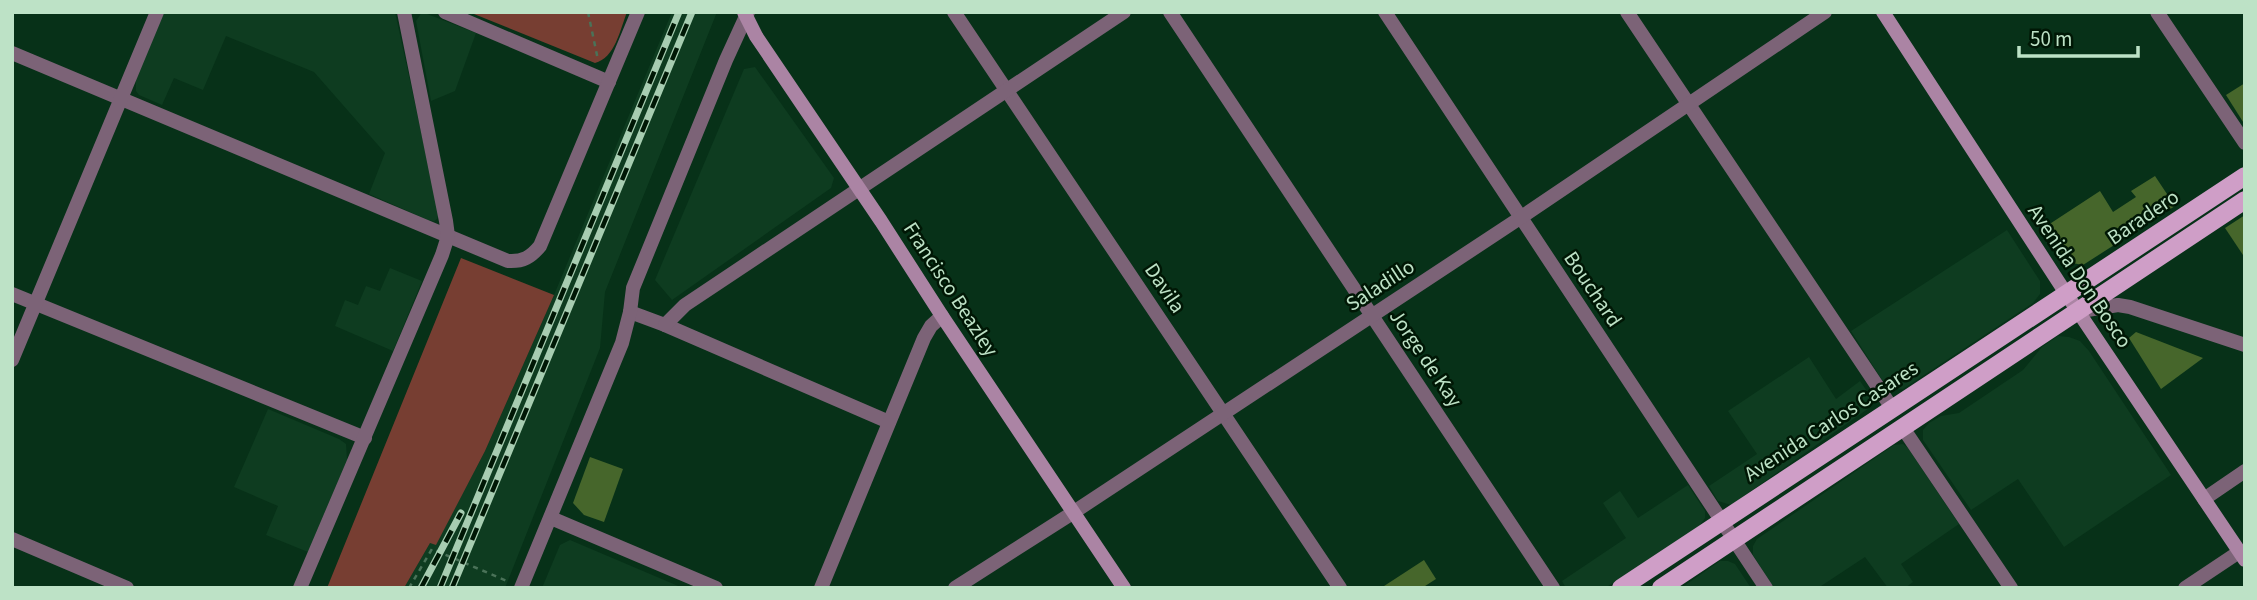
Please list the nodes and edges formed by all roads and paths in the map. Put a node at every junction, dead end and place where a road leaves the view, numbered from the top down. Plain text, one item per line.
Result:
1 (157, 12) edge
2 (404, 12) edge
3 (445, 12) edge
4 (588, 12) edge
5 (638, 12) edge
6 (954, 12) edge
7 (1124, 12) edge
8 (1170, 12) edge
9 (1385, 12) edge
10 (1627, 12) edge
11 (1825, 12) edge
12 (1883, 12) edge
13 (2157, 12) edge
14 (746, 14) edge
15 (12, 53) edge
16 (606, 80) junction
17 (1008, 92) junction
18 (121, 98) junction
19 (1688, 105) junction
20 (2245, 143) edge
21 (2245, 176) edge
22 (860, 189) junction
23 (2245, 200) edge
24 (1520, 218) junction
25 (447, 236) junction
26 (12, 294) edge
27 (2067, 295) junction
28 (36, 303) junction
29 (630, 312) junction
30 (2078, 312) junction
31 (1372, 315) junction
32 (942, 316) junction
33 (665, 325) junction
34 (2245, 345) edge
35 (12, 360) edge
36 (1892, 408) junction
37 (1224, 412) junction
38 (888, 422) junction
39 (1903, 428) junction
40 (365, 438) junction
41 (2245, 471) edge
42 (2204, 499) junction
43 (1074, 512) junction
44 (551, 518) junction
45 (1722, 520) junction
46 (12, 539) edge
47 (1734, 539) junction
48 (2242, 556) edge
49 (127, 588) edge
50 (300, 588) edge
51 (409, 588) edge
52 (521, 588) edge
53 (716, 588) edge
54 (821, 588) edge
55 (955, 588) edge
56 (1124, 588) edge
57 (1339, 588) edge
58 (1553, 588) edge
59 (1621, 588) edge
60 (1661, 588) edge
61 (1766, 588) edge
62 (2011, 588) edge
63 (2186, 588) edge

1 - 18 street
2 - 25 street
3 - 16 street
4 - 16 path
5 - 16 street
6 - 17 street, Davila
7 - 17 street
8 - 31 street, Jorge de Kay
9 - 24 street, Bouchard
10 - 19 street
11 - 19 street, Saladillo
12 - 27 street, Avenida Don Bosco
13 - 20 street
14 - 22 street, Francisco Beazley
14 - 29 street
15 - 18 street
16 - 25 street
17 - 22 street
17 - 37 street, Davila
18 - 25 street
18 - 28 street
19 - 24 street, Saladillo
19 - 36 street
21 - 27 main road, Baradero
22 - 32 street, Francisco Beazley
22 - 33 street
23 - 30 main road, Baradero
24 - 31 street, Saladillo
24 - 45 street, Bouchard
25 - 40 street
26 - 28 street
27 - 30 street, Avenida Don Bosco
27 - 36 main road, Avenida Carlos Casares
28 - 35 street
28 - 40 street
29 - 33 street
29 - 44 street
30 - 34 street
30 - 39 main road, Avenida Carlos Casares
30 - 42 street, Avenida Don Bosco
31 - 37 street, Saladillo
31 - 58 street, Jorge de Kay
32 - 38 street
32 - 43 street, Francisco Beazley
33 - 38 street
36 - 45 main road, Avenida Carlos Casares
37 - 43 street, Saladillo
37 - 57 street, Davila
38 - 54 street
39 - 47 main road, Avenida Carlos Casares
39 - 62 street
40 - 50 street
41 - 42 street
42 - 48 street, Avenida Don Bosco
43 - 55 street, Saladillo
43 - 56 street, Francisco Beazley
44 - 52 street
44 - 53 street
45 - 47 street, Bouchard
45 - 59 main road, Avenida Carlos Casares
46 - 49 street
47 - 60 main road, Avenida Carlos Casares
47 - 61 street, Bouchard
48 - 63 street
51 - 52 path

